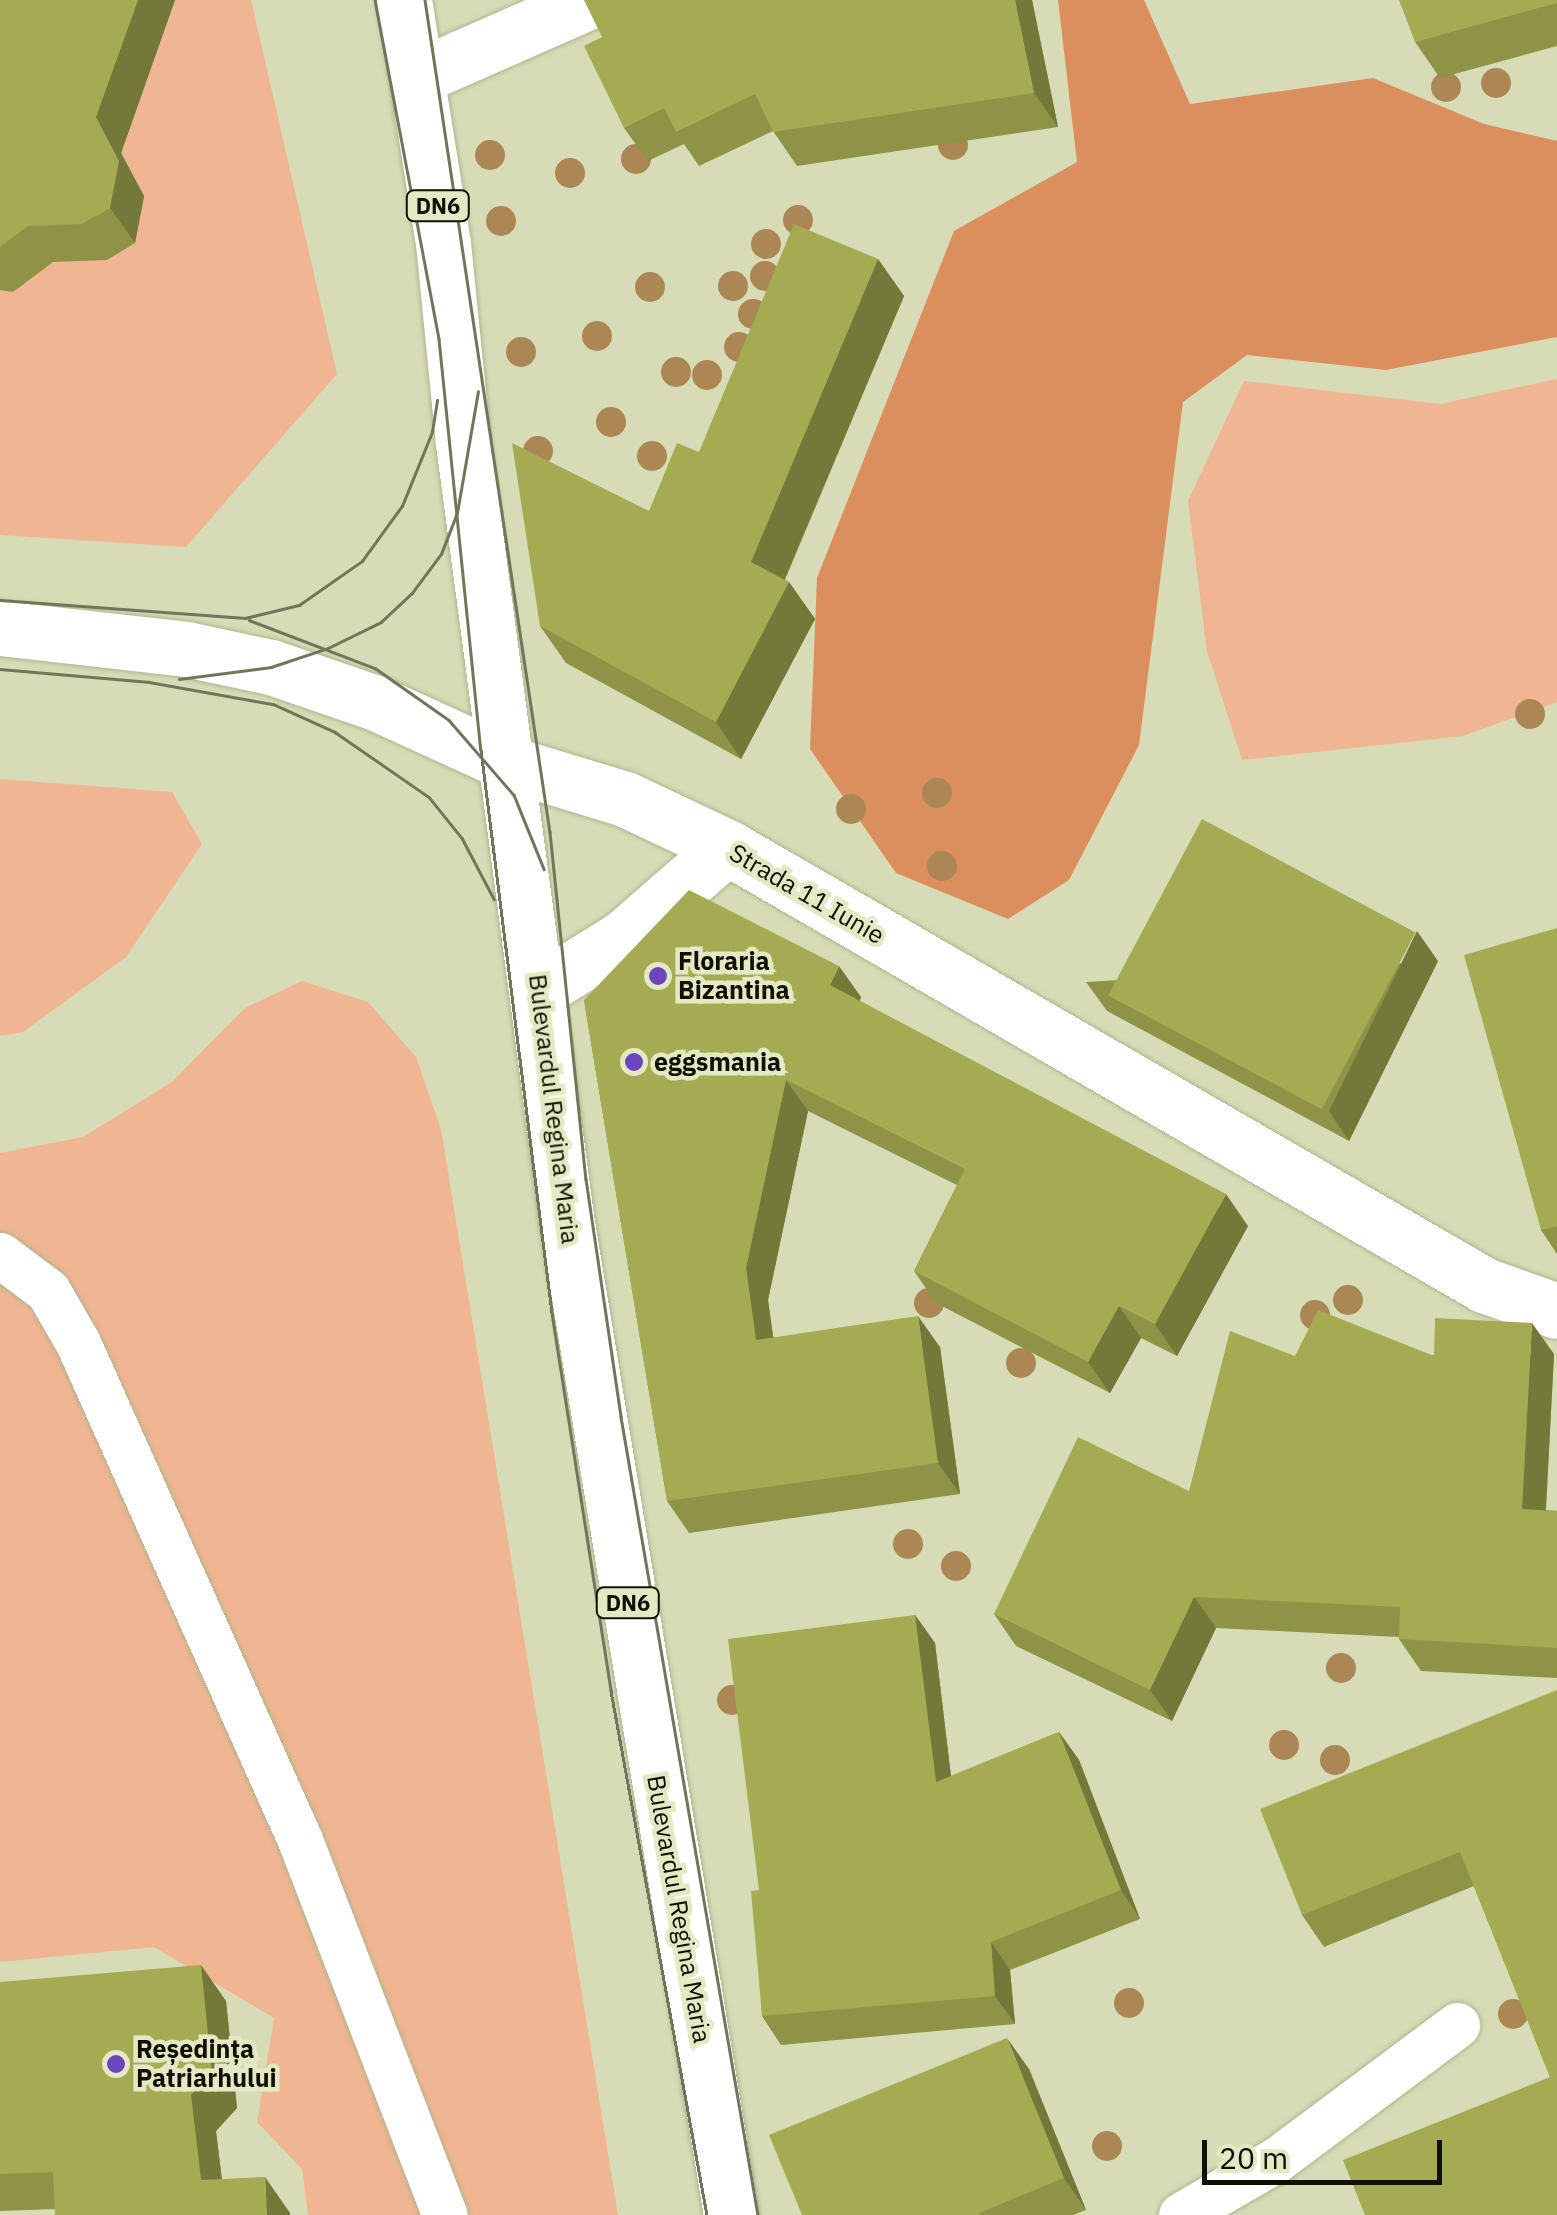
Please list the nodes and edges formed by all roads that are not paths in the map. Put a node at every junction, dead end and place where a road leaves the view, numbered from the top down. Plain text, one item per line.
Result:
1 (404, 0) edge
2 (592, 0) edge
3 (417, 77) junction
4 (0, 628) edge
5 (510, 764) junction
6 (727, 847) junction
7 (539, 990) junction
8 (0, 1255) edge
9 (1557, 1311) edge
10 (1457, 2025) dead end
11 (445, 2215) edge
12 (731, 2215) edge
13 (1181, 2215) edge

1 - 3 main road, Bulevardul Regina Maria / DN6
2 - 3 main road
3 - 5 main road, Bulevardul Regina Maria / DN6
4 - 5 main road, Strada 11 Iunie
5 - 6 main road, Strada 11 Iunie
5 - 7 main road, Bulevardul Regina Maria / DN6
6 - 7 main road
6 - 9 main road, Strada 11 Iunie
7 - 12 main road, Bulevardul Regina Maria / DN6
8 - 11 lane
10 - 13 lane

